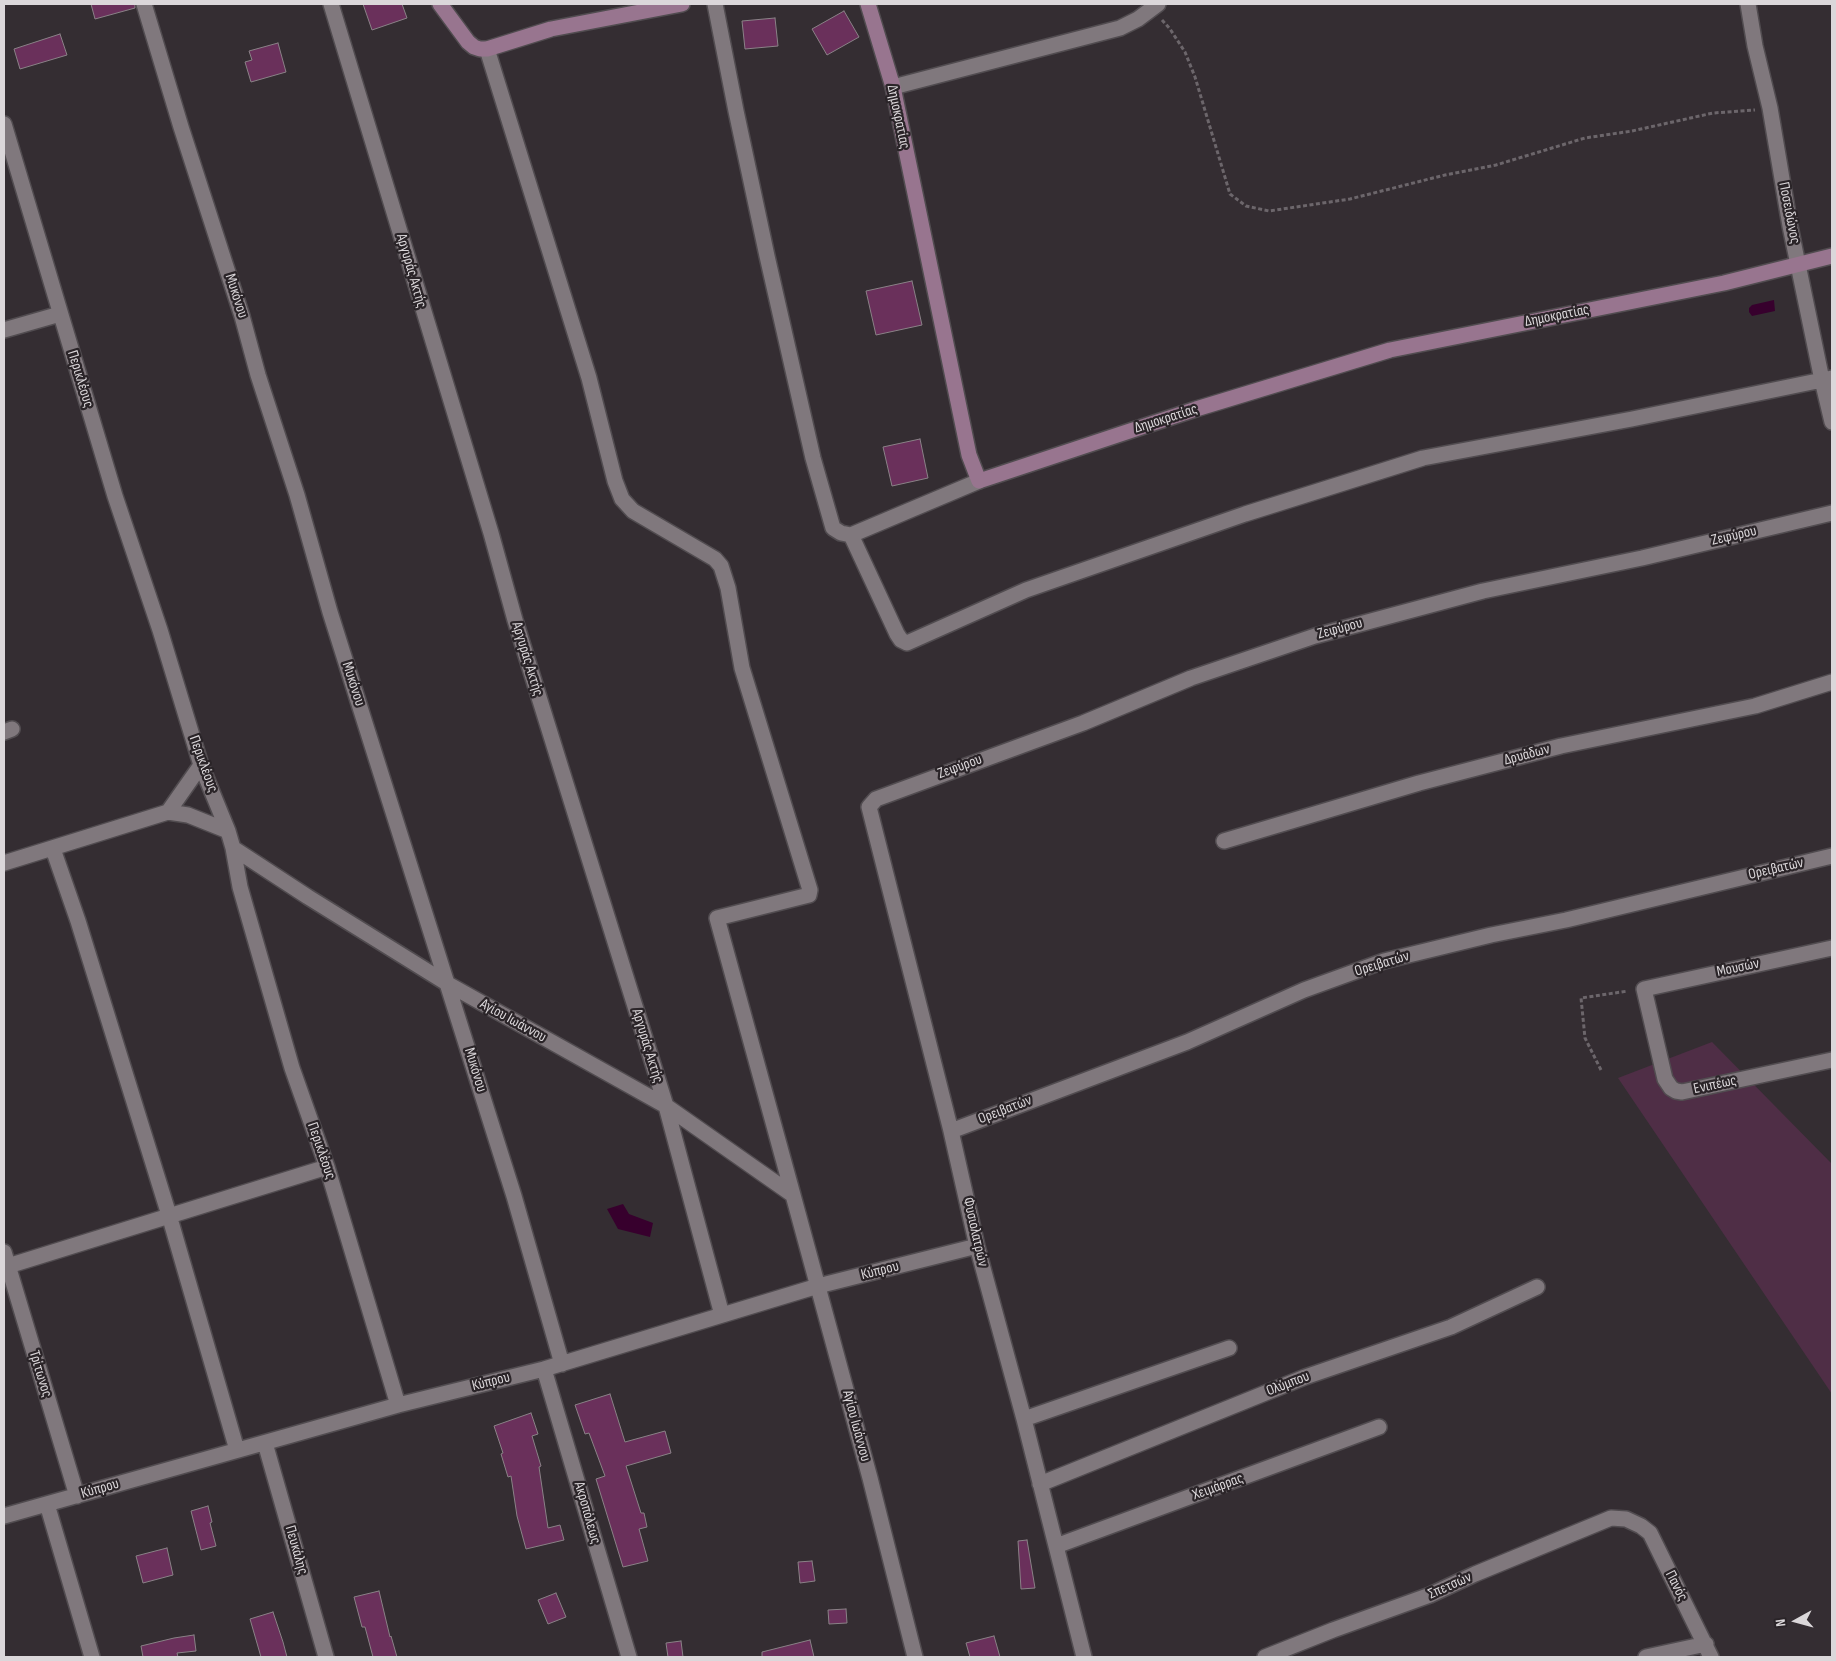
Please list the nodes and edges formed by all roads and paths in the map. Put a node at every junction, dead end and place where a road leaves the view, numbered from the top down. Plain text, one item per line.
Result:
1 (144, 4) edge
2 (331, 4) edge
3 (440, 4) edge
4 (682, 4) edge
5 (715, 4) edge
6 (868, 4) edge
7 (1748, 4) edge
8 (1154, 5) edge
9 (487, 49) junction
10 (892, 87) junction
11 (1770, 108) junction
12 (4, 124) edge
13 (1832, 256) edge
14 (1799, 265) junction
15 (60, 314) junction
16 (4, 330) edge
17 (1827, 379) edge
18 (1832, 422) edge
19 (979, 480) junction
20 (1832, 513) edge
21 (851, 535) junction
22 (1832, 682) edge
23 (201, 765) junction
24 (869, 807) joint
25 (168, 812) junction
26 (228, 831) junction
27 (1224, 841) dead end
28 (233, 848) junction
29 (53, 849) junction
30 (1832, 856) edge
31 (4, 863) edge
32 (1832, 948) edge
33 (448, 984) junction
34 (1644, 989) junction
35 (1832, 1060) edge
36 (1601, 1070) dead end
37 (666, 1106) junction
38 (951, 1131) junction
39 (327, 1167) junction
40 (793, 1195) junction
41 (169, 1215) junction
42 (977, 1246) junction
43 (6, 1259) edge
44 (818, 1286) junction
45 (1537, 1287) dead end
46 (722, 1315) junction
47 (1228, 1348) dead end
48 (562, 1364) junction
49 (544, 1370) junction
50 (398, 1405) junction
51 (1024, 1419) junction
52 (1379, 1428) dead end
53 (265, 1443) junction
54 (237, 1450) junction
55 (1040, 1484) junction
56 (77, 1496) junction
57 (47, 1504) junction
58 (4, 1516) edge
59 (1634, 1523) joint
60 (1056, 1546) junction
61 (1708, 1651) edge
62 (92, 1657) edge
63 (326, 1657) edge
64 (629, 1657) edge
65 (915, 1657) edge
66 (1084, 1657) edge
67 (1264, 1657) edge
68 (1646, 1657) edge

1 - 33 street, Μυκόνου
2 - 37 street, Αργυράς Ακτής
3 - 9 street
4 - 9 street
5 - 21 street
6 - 10 street, Δημοκρατίας
7 - 11 street, Ποσειδώνος
8 - 10 street
8 - 11 path
9 - 40 street, Αγίου Ιωάννου
10 - 19 street, Δημοκρατίας
11 - 14 street, Ποσειδώνος
12 - 15 street, Περικλέους
13 - 14 street, Δημοκρατίας
14 - 17 street, Ποσειδώνος
14 - 19 street, Δημοκρατίας
15 - 16 street
15 - 23 street, Περικλέους
17 - 18 street, Ποσειδώνος
17 - 21 street
19 - 21 street
20 - 24 street, Ζεφύρου
22 - 27 street, Δρυάδων
23 - 25 street
23 - 26 street, Περικλέους
24 - 38 street, Φυσιολατρών
25 - 26 street
25 - 29 street
26 - 28 street, Περικλέους
28 - 33 street, Αγίου Ιωάννου
28 - 39 street, Περικλέους
29 - 31 street
29 - 41 street
30 - 38 street, Ορειβατών
32 - 34 street, Μουσών
33 - 37 street, Αγίου Ιωάννου
33 - 48 street, Μυκόνου
34 - 35 street, Ενιπέως
34 - 36 path
37 - 40 street, Αγίου Ιωάννου
37 - 46 street, Αργυράς Ακτής
38 - 42 street, Φυσιολατρών
39 - 41 street
39 - 50 street, Περικλέους
40 - 44 street, Αγίου Ιωάννου
41 - 43 street
41 - 54 street
42 - 44 street, Κύπρου
42 - 51 street, Φυσιολατρών
43 - 56 street, Τρίτωνος
44 - 46 street, Κύπρου
44 - 65 street, Αγίου Ιωάννου
45 - 55 street, Ολύμπου
46 - 48 street, Κύπρου
47 - 51 street
48 - 49 street, Κύπρου
49 - 50 street, Κύπρου
49 - 64 street, Ακροπόλεως
50 - 53 street, Κύπρου
51 - 55 street, Φυσιολατρών
52 - 60 street, Χειμάρρας
53 - 54 street, Κύπρου
53 - 63 street, Πευκάλης
54 - 56 street, Κύπρου
55 - 60 street, Φυσιολατρών
56 - 57 street, Κύπρου
57 - 58 street, Κύπρου
57 - 62 street
59 - 61 street, Πανός
59 - 67 street, Σπετσών
60 - 66 street, Φυσιολατρών
61 - 68 street

